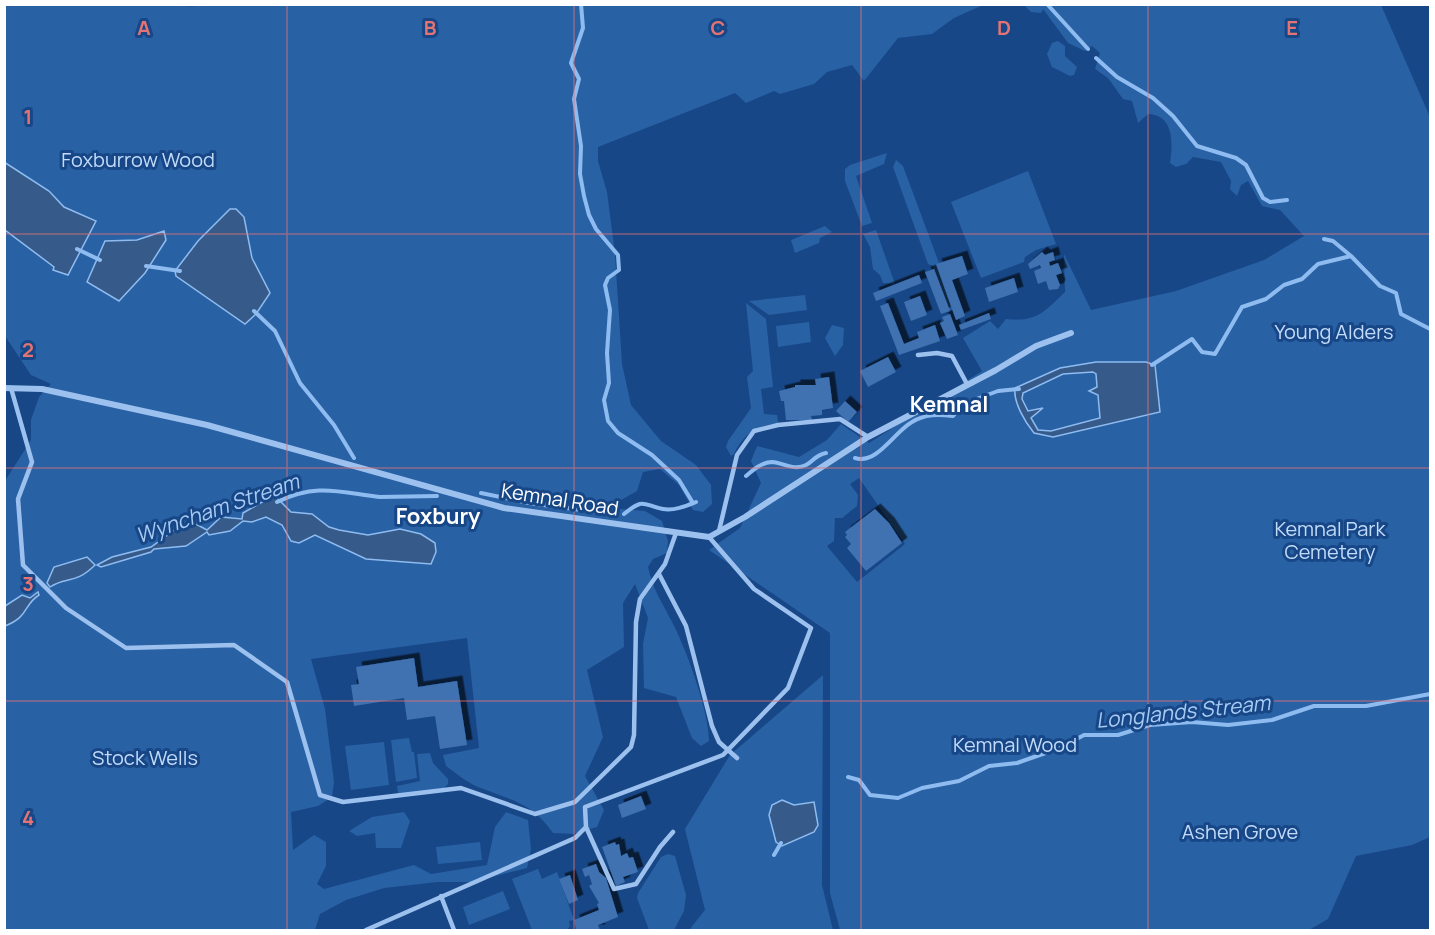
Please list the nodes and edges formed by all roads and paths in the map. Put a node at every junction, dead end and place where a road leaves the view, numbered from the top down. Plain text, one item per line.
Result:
1 (1071, 333) dead end
2 (918, 355) dead end
3 (967, 384) junction
4 (8, 388) edge
5 (868, 437) junction
6 (719, 531) junction
7 (676, 533) junction
8 (709, 537) junction
9 (659, 574) junction
10 (728, 750) junction
11 (737, 758) dead end
12 (586, 827) junction
13 (674, 832) dead end
14 (441, 896) junction
15 (366, 930) edge
16 (454, 930) edge

1 - 3 street
2 - 3 lane
3 - 5 street
4 - 7 street, Kemnal Road
4 - 9 lane
5 - 6 street
5 - 6 lane
6 - 8 street
7 - 8 street, Kemnal Road
7 - 9 lane
8 - 10 lane
9 - 10 lane
10 - 11 lane
10 - 12 lane
12 - 13 lane
12 - 14 lane
14 - 15 lane
14 - 16 lane

